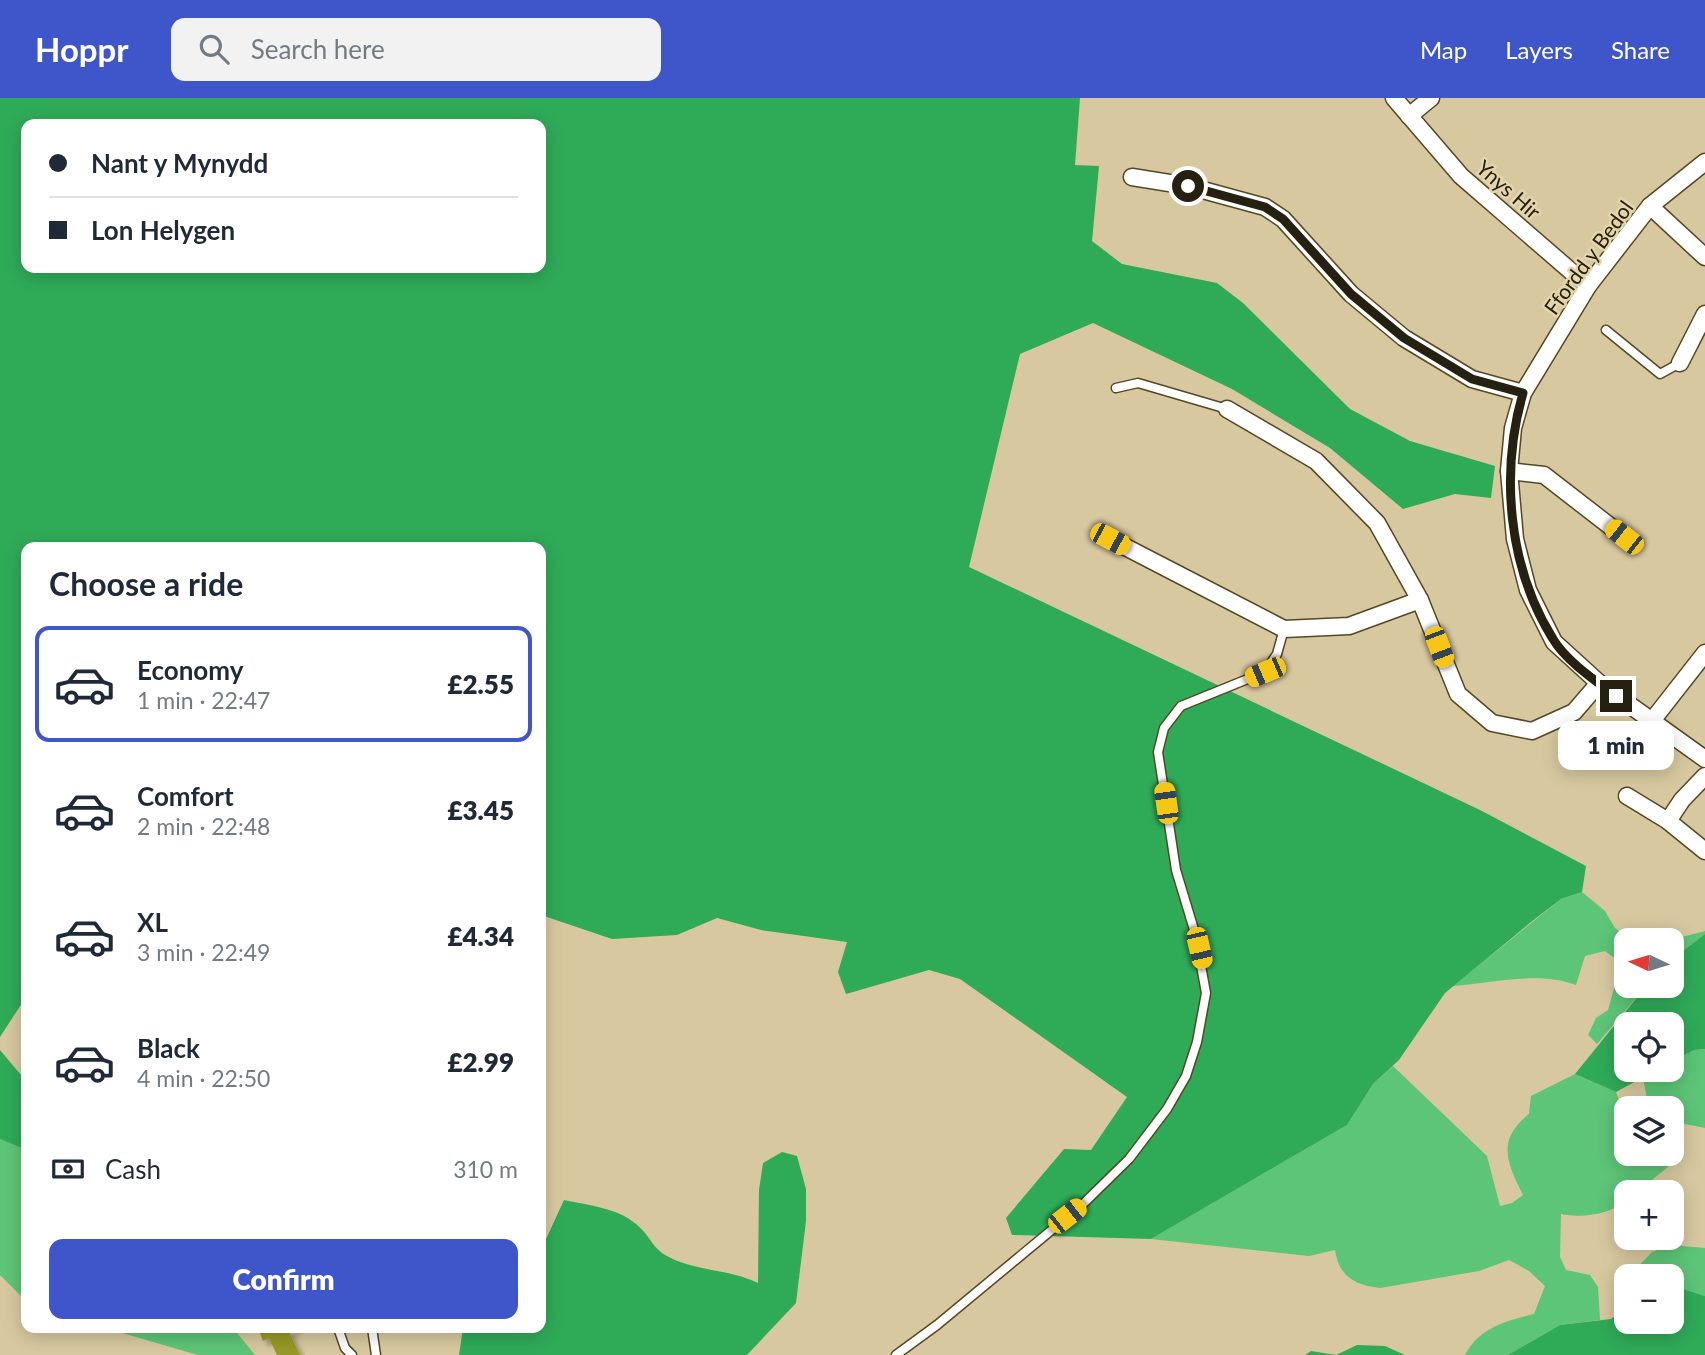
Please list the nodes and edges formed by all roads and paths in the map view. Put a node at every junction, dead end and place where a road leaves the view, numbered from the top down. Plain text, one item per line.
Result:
1 (1394, 98) edge
2 (1431, 98) edge
3 (1409, 116) junction
4 (1705, 162) edge
5 (1132, 177) dead end
6 (1650, 206) junction
7 (1705, 257) edge
8 (1588, 286) junction
9 (1705, 314) edge
10 (1606, 330) dead end
11 (1680, 363) joint
12 (1116, 388) dead end
13 (1523, 393) junction
14 (1227, 409) joint
15 (1509, 471) junction
16 (1624, 537) dead end
17 (1110, 539) dead end
18 (1420, 600) junction
19 (1284, 629) junction
20 (1705, 653) edge
21 (1599, 683) junction
22 (1651, 722) junction
23 (1705, 760) edge
24 (1705, 776) edge
25 (1627, 796) dead end
26 (1668, 821) junction
27 (1705, 851) edge
28 (340, 1333) edge
29 (373, 1333) edge
30 (352, 1355) edge
31 (376, 1355) edge
32 (897, 1355) edge

1 - 3 street, Ynys Hir
2 - 3 street
3 - 8 street, Ynys Hir
4 - 6 street, Ffordd y Bedol
5 - 13 street
6 - 7 street
6 - 8 street, Ffordd y Bedol
8 - 13 street, Ffordd y Bedol
9 - 11 street
10 - 11 lane
12 - 14 lane
13 - 15 street, Ffordd y Bedol
14 - 18 street
15 - 16 street
15 - 21 street, Ffordd y Bedol
17 - 19 street
18 - 19 street
18 - 21 street
19 - 32 lane
20 - 22 street
21 - 22 street
22 - 23 street
24 - 26 street
25 - 26 street
26 - 27 street
28 - 30 lane
29 - 31 lane

